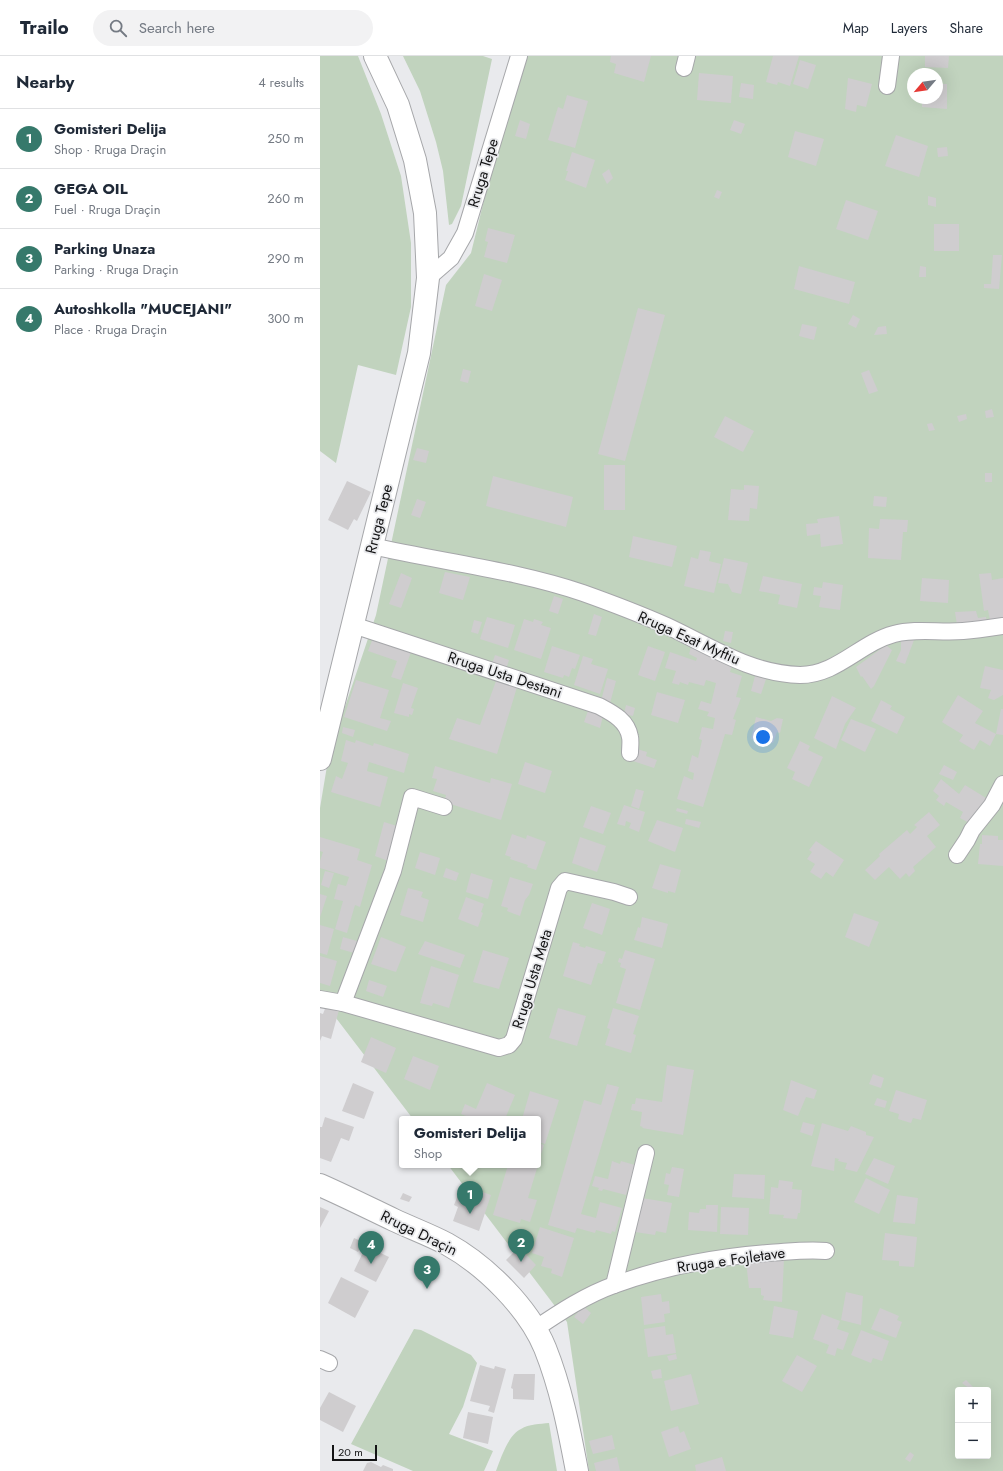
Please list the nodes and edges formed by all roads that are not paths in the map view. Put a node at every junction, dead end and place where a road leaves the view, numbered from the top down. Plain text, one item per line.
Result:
1 (375, 56) edge
2 (519, 56) edge
3 (891, 56) edge
4 (887, 86) dead end
5 (428, 278) junction
6 (372, 546) junction
7 (353, 625) junction
8 (1003, 626) edge
9 (630, 753) dead end
10 (320, 759) edge
11 (1003, 784) edge
12 (444, 807) dead end
13 (957, 855) dead end
14 (629, 897) dead end
15 (320, 998) edge
16 (343, 1003) junction
17 (646, 1153) dead end
18 (320, 1185) edge
19 (826, 1251) dead end
20 (614, 1285) junction
21 (535, 1329) junction
22 (577, 1471) edge

1 - 5 main road, Rruga Tepe
2 - 5 street, Rruga Tepe
3 - 4 street
5 - 6 main road, Rruga Tepe
6 - 7 main road, Rruga Tepe
6 - 8 street, Rruga Esat Myftiu
7 - 9 street, Rruga Usta Destani
7 - 10 main road, Rruga Tepe
11 - 13 street
12 - 16 street
14 - 16 street, Rruga Usta Meta
15 - 16 street, Rruga Usta Meta
17 - 20 street
18 - 21 main road, Rruga Draçin
19 - 20 street, Rruga e Fojletave
20 - 21 street, Rruga e Fojletave
21 - 22 main road, Rruga Draçin

